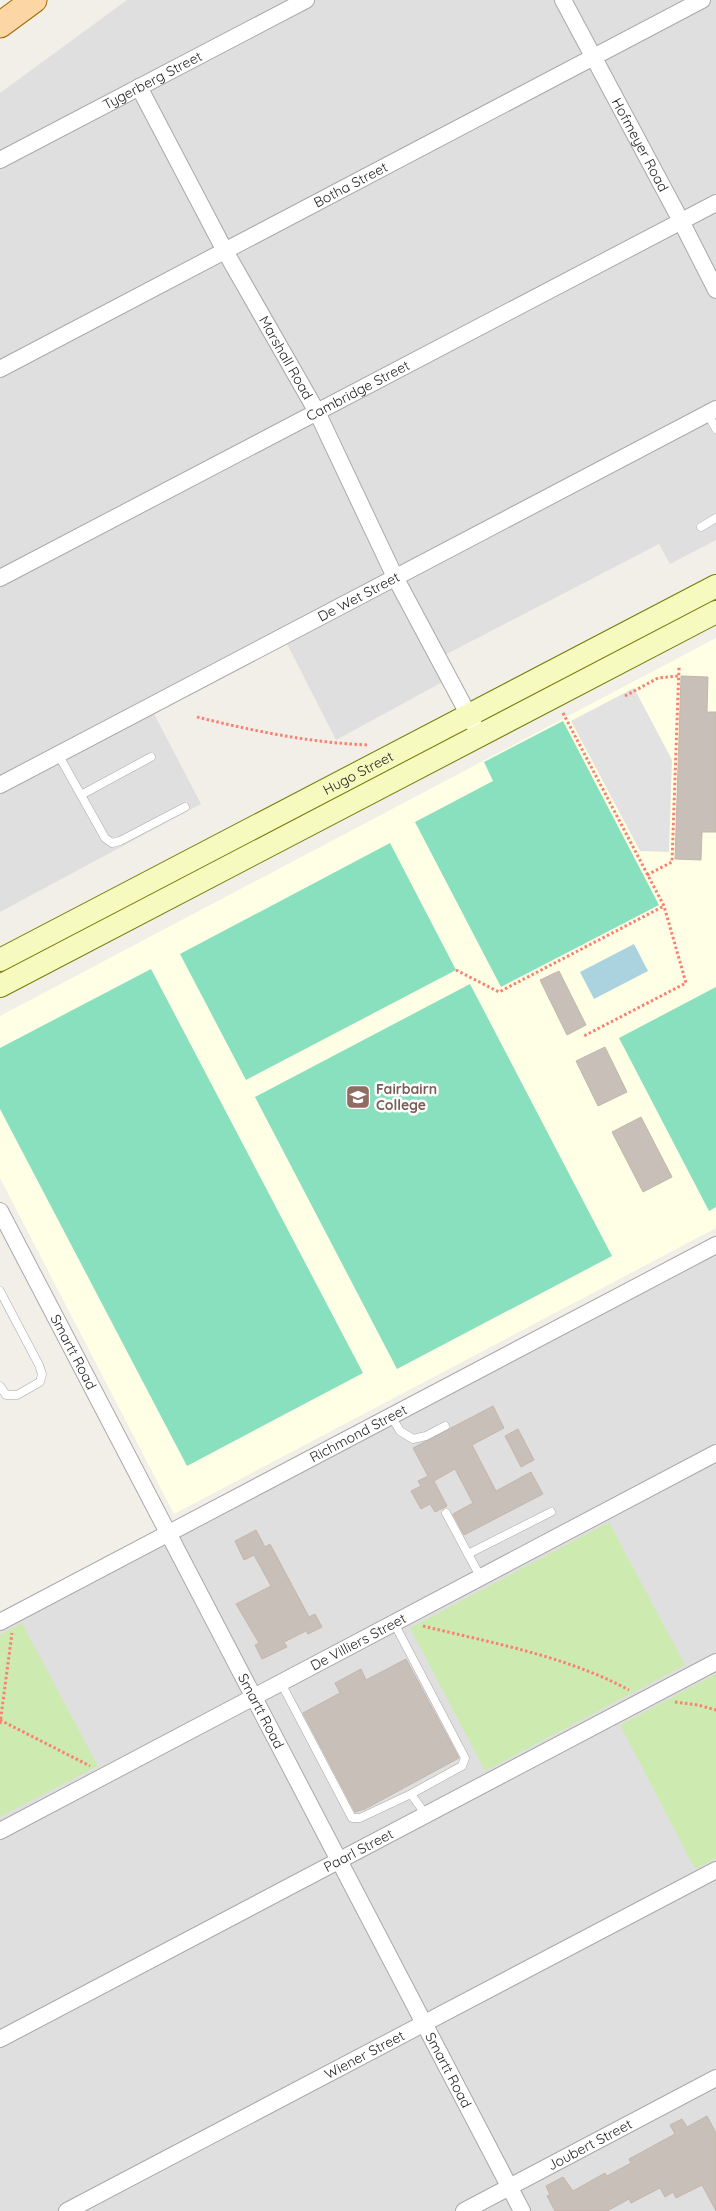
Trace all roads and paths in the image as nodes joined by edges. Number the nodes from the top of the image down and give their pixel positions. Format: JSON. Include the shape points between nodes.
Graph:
{"nodes":[{"id":1,"x":33,"y":0,"type":"edge"},
{"id":2,"x":306,"y":0,"type":"edge"},
{"id":3,"x":563,"y":0,"type":"edge"},
{"id":4,"x":702,"y":0,"type":"edge"},
{"id":5,"x":0,"y":25,"type":"edge"},
{"id":6,"x":593,"y":57,"type":"junction"},
{"id":7,"x":139,"y":88,"type":"junction"},
{"id":8,"x":0,"y":160,"type":"edge"},
{"id":9,"x":716,"y":202,"type":"edge"},
{"id":10,"x":681,"y":221,"type":"junction"},
{"id":11,"x":225,"y":251,"type":"junction"},
{"id":12,"x":716,"y":290,"type":"edge"},
{"id":13,"x":0,"y":369,"type":"edge"},
{"id":14,"x":712,"y":411,"type":"edge"},
{"id":15,"x":317,"y":412,"type":"junction"},
{"id":16,"x":716,"y":429,"type":"edge"},
{"id":17,"x":716,"y":518,"type":"edge"},
{"id":18,"x":701,"y":527,"type":"dead end"},
{"id":19,"x":395,"y":577,"type":"junction"},
{"id":20,"x":0,"y":578,"type":"edge"},
{"id":21,"x":716,"y":586,"type":"edge"},
{"id":22,"x":716,"y":612,"type":"edge"},
{"id":23,"x":605,"y":657,"type":"junction"},
{"id":24,"x":679,"y":667,"type":"dead end"},
{"id":25,"x":679,"y":676,"type":"junction"},
{"id":26,"x":625,"y":696,"type":"dead end"},
{"id":27,"x":563,"y":714,"type":"dead end"},
{"id":28,"x":468,"y":715,"type":"junction"},
{"id":29,"x":197,"y":717,"type":"dead end"},
{"id":30,"x":481,"y":736,"type":"junction"},
{"id":31,"x":377,"y":745,"type":"dead end"},
{"id":32,"x":58,"y":754,"type":"junction"},
{"id":33,"x":151,"y":757,"type":"dead end"},
{"id":34,"x":0,"y":785,"type":"edge"},
{"id":35,"x":81,"y":795,"type":"junction"},
{"id":36,"x":185,"y":807,"type":"dead end"},
{"id":37,"x":647,"y":875,"type":"junction"},
{"id":38,"x":664,"y":906,"type":"junction"},
{"id":39,"x":0,"y":960,"type":"edge"},
{"id":40,"x":456,"y":970,"type":"dead end"},
{"id":41,"x":0,"y":986,"type":"edge"},
{"id":42,"x":582,"y":1038,"type":"dead end"},
{"id":43,"x":0,"y":1211,"type":"edge"},
{"id":44,"x":716,"y":1245,"type":"edge"},
{"id":45,"x":0,"y":1291,"type":"edge"},
{"id":46,"x":0,"y":1386,"type":"edge"},
{"id":47,"x":391,"y":1416,"type":"junction"},
{"id":48,"x":445,"y":1426,"type":"dead end"},
{"id":49,"x":716,"y":1453,"type":"edge"},
{"id":50,"x":551,"y":1512,"type":"dead end"},
{"id":51,"x":446,"y":1514,"type":"dead end"},
{"id":52,"x":168,"y":1533,"type":"junction"},
{"id":53,"x":468,"y":1554,"type":"junction"},
{"id":54,"x":480,"y":1578,"type":"junction"},
{"id":55,"x":401,"y":1619,"type":"junction"},
{"id":56,"x":6,"y":1626,"type":"edge"},
{"id":57,"x":716,"y":1662,"type":"edge"},
{"id":58,"x":281,"y":1683,"type":"junction"},
{"id":59,"x":254,"y":1697,"type":"junction"},
{"id":60,"x":645,"y":1699,"type":"junction"},
{"id":61,"x":716,"y":1710,"type":"edge"},
{"id":62,"x":0,"y":1721,"type":"edge"},
{"id":63,"x":0,"y":1724,"type":"edge"},
{"id":64,"x":93,"y":1768,"type":"dead end"},
{"id":65,"x":411,"y":1794,"type":"junction"},
{"id":66,"x":426,"y":1815,"type":"junction"},
{"id":67,"x":0,"y":1831,"type":"edge"},
{"id":68,"x":339,"y":1860,"type":"junction"},
{"id":69,"x":716,"y":1870,"type":"edge"},
{"id":70,"x":425,"y":2024,"type":"junction"},
{"id":71,"x":0,"y":2039,"type":"edge"},
{"id":72,"x":716,"y":2078,"type":"edge"},
{"id":73,"x":510,"y":2187,"type":"junction"},
{"id":74,"x":67,"y":2211,"type":"edge"},
{"id":75,"x":464,"y":2211,"type":"edge"},
{"id":76,"x":522,"y":2211,"type":"edge"}],
"edges":[{"from":1,"to":5,"type":"main road"},
{"from":2,"to":7,"type":"street","name":"Tygerberg Street"},
{"from":3,"to":6,"type":"street","name":"Hofmeyer Road"},
{"from":4,"to":6,"type":"street","name":"Botha Street"},
{"from":6,"to":10,"type":"street","name":"Hofmeyer Road"},
{"from":6,"to":11,"type":"street","name":"Botha Street"},
{"from":7,"to":8,"type":"street","name":"Tygerberg Street"},
{"from":7,"to":11,"type":"street","name":"Marshall Road"},
{"from":9,"to":10,"type":"street","name":"Cambridge Street"},
{"from":10,"to":12,"type":"street","name":"Hofmeyer Road"},
{"from":10,"to":15,"type":"street","name":"Cambridge Street"},
{"from":11,"to":13,"type":"street","name":"Botha Street"},
{"from":11,"to":15,"type":"street","name":"Marshall Road"},
{"from":14,"to":16,"type":"lane"},
{"from":14,"to":19,"type":"street","name":"De Wet Street"},
{"from":15,"to":19,"type":"street","name":"Marshall Road"},
{"from":15,"to":20,"type":"street","name":"Cambridge Street"},
{"from":17,"to":18,"type":"lane"},
{"from":19,"to":28,"type":"street","name":"Marshall Road"},
{"from":19,"to":32,"type":"street","name":"De Wet Street"},
{"from":21,"to":23,"type":"street","name":"Hugo Street"},
{"from":22,"to":23,"type":"street","name":"Hugo Street"},
{"from":23,"to":28,"type":"street","name":"Hugo Street"},
{"from":23,"to":30,"type":"street","name":"Hugo Street"},
{"from":24,"to":25,"type":"path"},
{"from":25,"to":26,"type":"path","via":[[658,678]]},
{"from":25,"to":37,"type":"path","via":[[672,862]]},
{"from":27,"to":37,"type":"path"},
{"from":28,"to":30,"type":"street","name":"Marshall Road"},
{"from":28,"to":39,"type":"street","name":"Hugo Street"},
{"from":29,"to":31,"type":"path","via":[[244,729],[337,744]]},
{"from":30,"to":41,"type":"street","name":"Hugo Street"},
{"from":32,"to":34,"type":"street","name":"De Wet Street"},
{"from":32,"to":35,"type":"lane"},
{"from":33,"to":35,"type":"lane"},
{"from":35,"to":36,"type":"lane","via":[[105,838],[112,843]]},
{"from":37,"to":38,"type":"path"},
{"from":38,"to":40,"type":"path","via":[[499,992]]},
{"from":38,"to":42,"type":"path","via":[[686,983]]},
{"from":43,"to":52,"type":"street","name":"Smartt Road"},
{"from":44,"to":47,"type":"street","name":"Richmond Street"},
{"from":45,"to":46,"type":"lane","via":[[42,1374],[40,1382],[15,1396],[6,1395]]},
{"from":47,"to":48,"type":"lane","via":[[400,1430],[413,1439]]},
{"from":47,"to":52,"type":"street","name":"Richmond Street"},
{"from":49,"to":54,"type":"street","name":"De Villiers Street"},
{"from":50,"to":53,"type":"lane"},
{"from":51,"to":53,"type":"lane"},
{"from":52,"to":56,"type":"street","name":"Richmond Street"},
{"from":52,"to":59,"type":"street","name":"Smartt Road"},
{"from":53,"to":54,"type":"lane"},
{"from":54,"to":55,"type":"street","name":"De Villiers Street"},
{"from":55,"to":58,"type":"street","name":"De Villiers Street"},
{"from":55,"to":60,"type":"path","via":[[545,1657],[607,1679]]},
{"from":55,"to":65,"type":"lane","via":[[465,1758],[462,1766]]},
{"from":56,"to":62,"type":"path"},
{"from":57,"to":60,"type":"street","name":"Paarl Street"},
{"from":58,"to":59,"type":"street","name":"De Villiers Street"},
{"from":58,"to":65,"type":"lane","via":[[352,1818],[360,1818]]},
{"from":59,"to":67,"type":"street","name":"De Villiers Street"},
{"from":59,"to":68,"type":"street","name":"Smartt Road"},
{"from":60,"to":61,"type":"path"},
{"from":60,"to":66,"type":"street","name":"Paarl Street"},
{"from":62,"to":63,"type":"path"},
{"from":62,"to":64,"type":"path"},
{"from":65,"to":66,"type":"lane"},
{"from":66,"to":68,"type":"street","name":"Paarl Street"},
{"from":68,"to":70,"type":"street","name":"Smartt Road"},
{"from":68,"to":71,"type":"street","name":"Paarl Street"},
{"from":69,"to":70,"type":"street","name":"Wiener Street"},
{"from":70,"to":73,"type":"street","name":"Smartt Road"},
{"from":70,"to":74,"type":"street","name":"Wiener Street"},
{"from":72,"to":73,"type":"street","name":"Joubert Street"},
{"from":73,"to":75,"type":"street","name":"Joubert Street"},
{"from":73,"to":76,"type":"street","name":"Smartt Road"}]}
